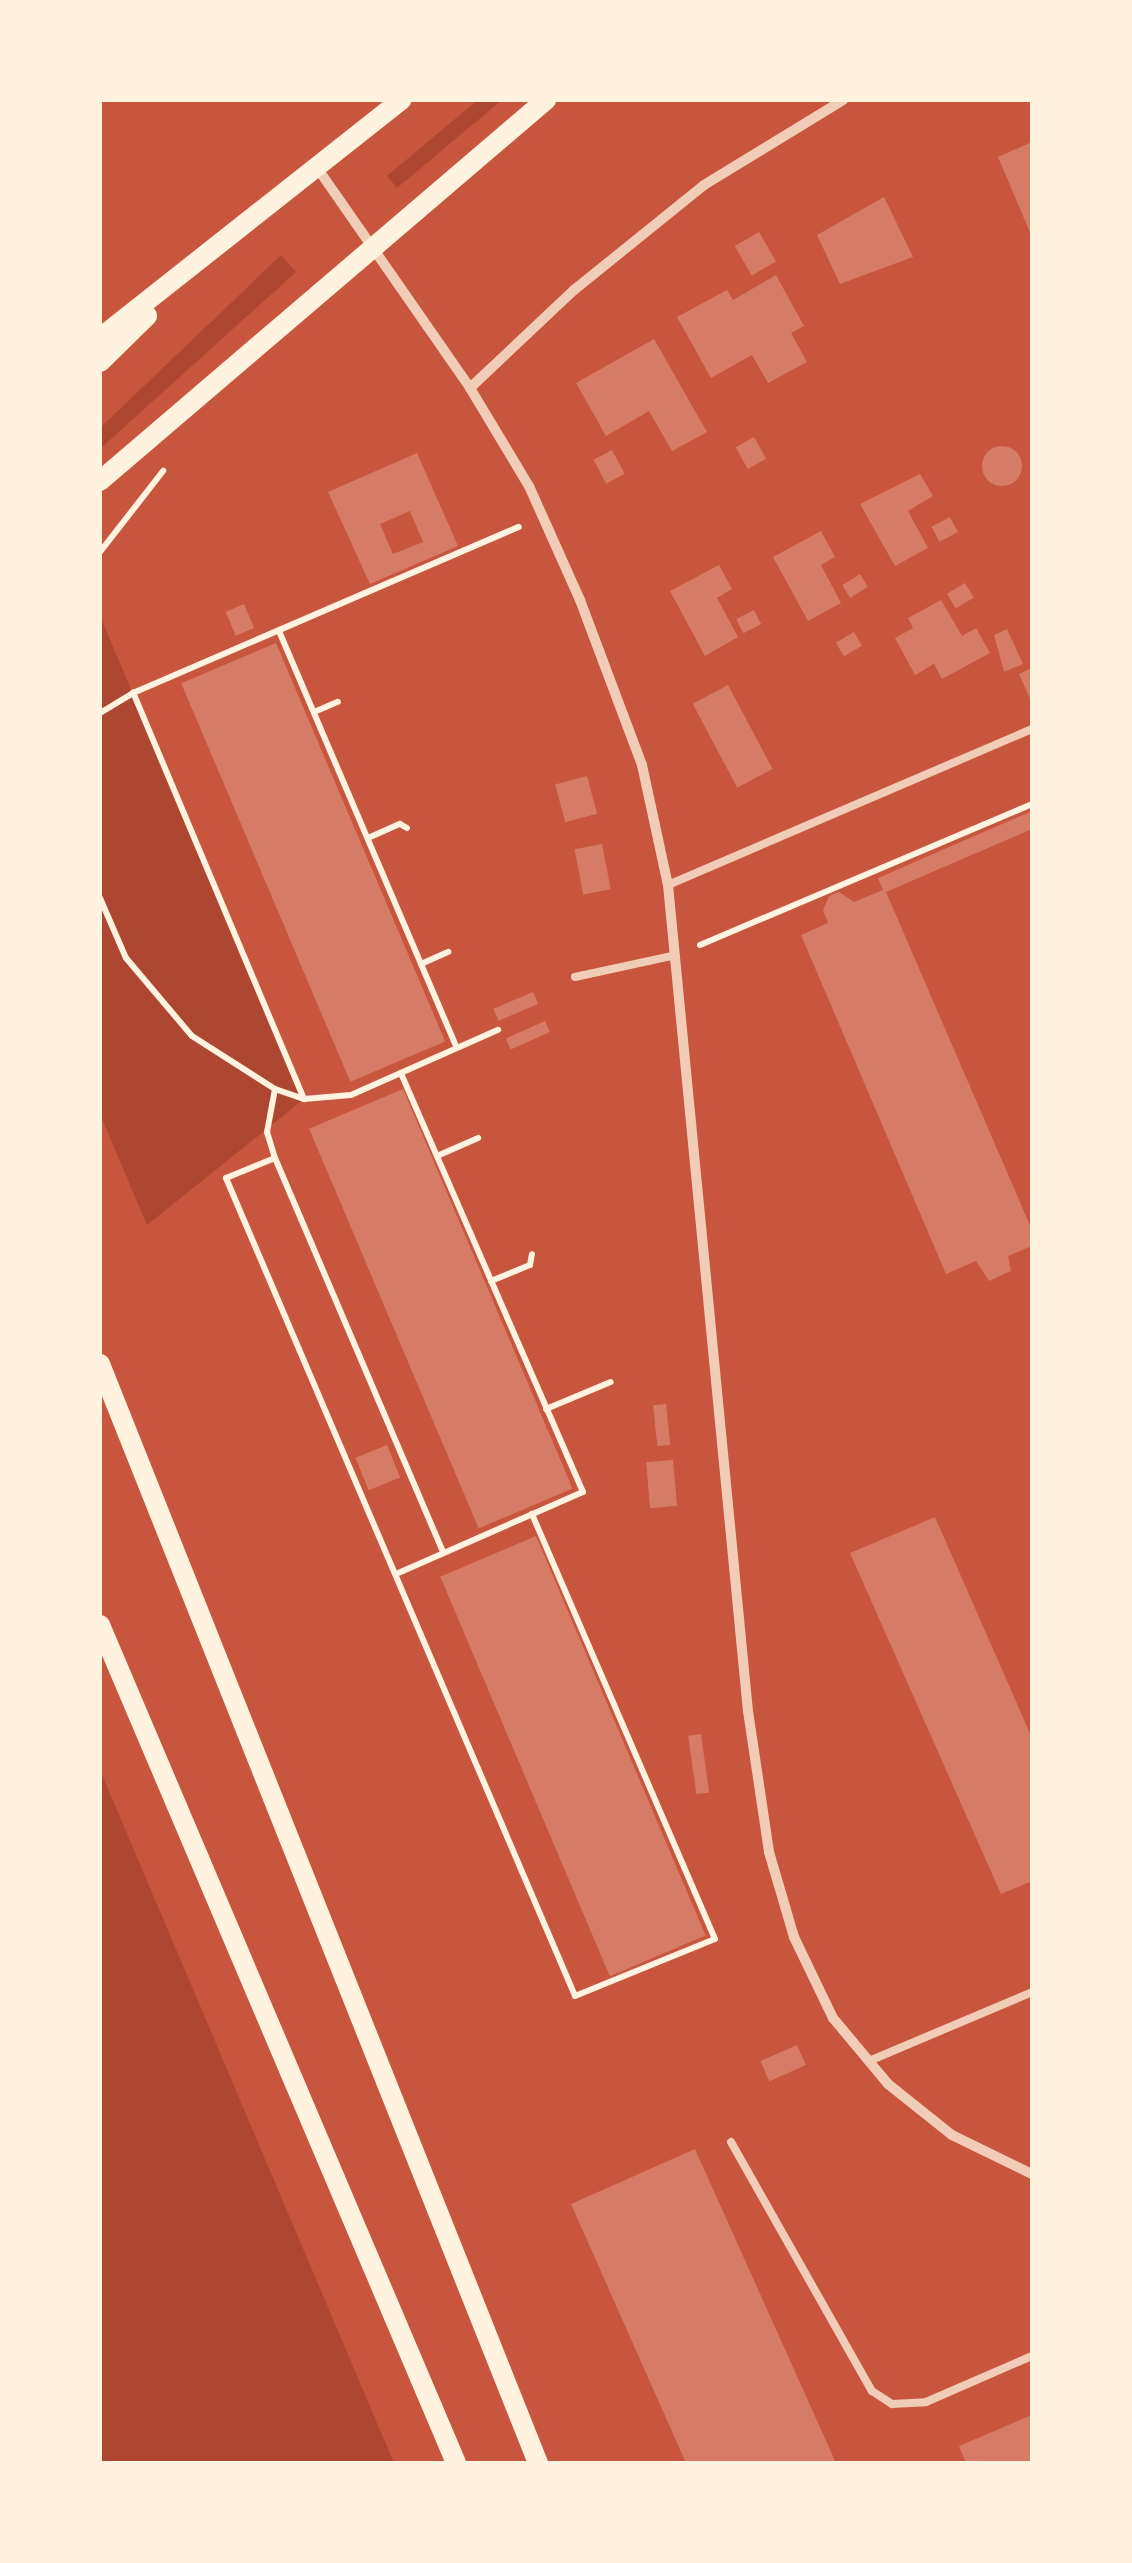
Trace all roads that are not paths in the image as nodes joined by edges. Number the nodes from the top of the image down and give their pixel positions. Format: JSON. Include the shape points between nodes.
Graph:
{"nodes":[{"id":1,"x":401,"y":100,"type":"edge"},
{"id":2,"x":546,"y":100,"type":"edge"},
{"id":3,"x":844,"y":100,"type":"edge"},
{"id":4,"x":318,"y":169,"type":"junction"},
{"id":5,"x":372,"y":247,"type":"junction"},
{"id":6,"x":206,"y":259,"type":"junction"},
{"id":7,"x":100,"y":338,"type":"edge"},
{"id":8,"x":100,"y":362,"type":"edge"},
{"id":9,"x":470,"y":388,"type":"junction"},
{"id":10,"x":100,"y":481,"type":"edge"},
{"id":11,"x":1032,"y":728,"type":"edge"},
{"id":12,"x":668,"y":885,"type":"junction"},
{"id":13,"x":676,"y":955,"type":"junction"},
{"id":14,"x":576,"y":977,"type":"dead end"},
{"id":15,"x":100,"y":1364,"type":"edge"},
{"id":16,"x":100,"y":1624,"type":"edge"},
{"id":17,"x":1032,"y":1992,"type":"edge"},
{"id":18,"x":869,"y":2062,"type":"junction"},
{"id":19,"x":731,"y":2142,"type":"dead end"},
{"id":20,"x":1032,"y":2174,"type":"edge"},
{"id":21,"x":1032,"y":2356,"type":"edge"},
{"id":22,"x":456,"y":2463,"type":"edge"},
{"id":23,"x":538,"y":2463,"type":"edge"}],
"edges":[{"from":1,"to":4,"type":"main road"},
{"from":2,"to":5,"type":"main road"},
{"from":3,"to":9,"type":"street","via":[[704,186],[574,290]]},
{"from":4,"to":5,"type":"street"},
{"from":4,"to":6,"type":"main road"},
{"from":5,"to":9,"type":"street"},
{"from":5,"to":10,"type":"main road"},
{"from":6,"to":7,"type":"main road"},
{"from":6,"to":8,"type":"main road"},
{"from":9,"to":12,"type":"street","via":[[543,517],[642,765]]},
{"from":11,"to":12,"type":"lane"},
{"from":12,"to":13,"type":"street"},
{"from":13,"to":14,"type":"lane"},
{"from":13,"to":18,"type":"street","via":[[724,1488],[769,1852],[794,1937],[833,2018]]},
{"from":15,"to":23,"type":"main road"},
{"from":16,"to":22,"type":"main road"},
{"from":17,"to":18,"type":"lane"},
{"from":18,"to":20,"type":"street","via":[[952,2136]]},
{"from":19,"to":21,"type":"lane","via":[[872,2392],[892,2404],[926,2402]]}]}
